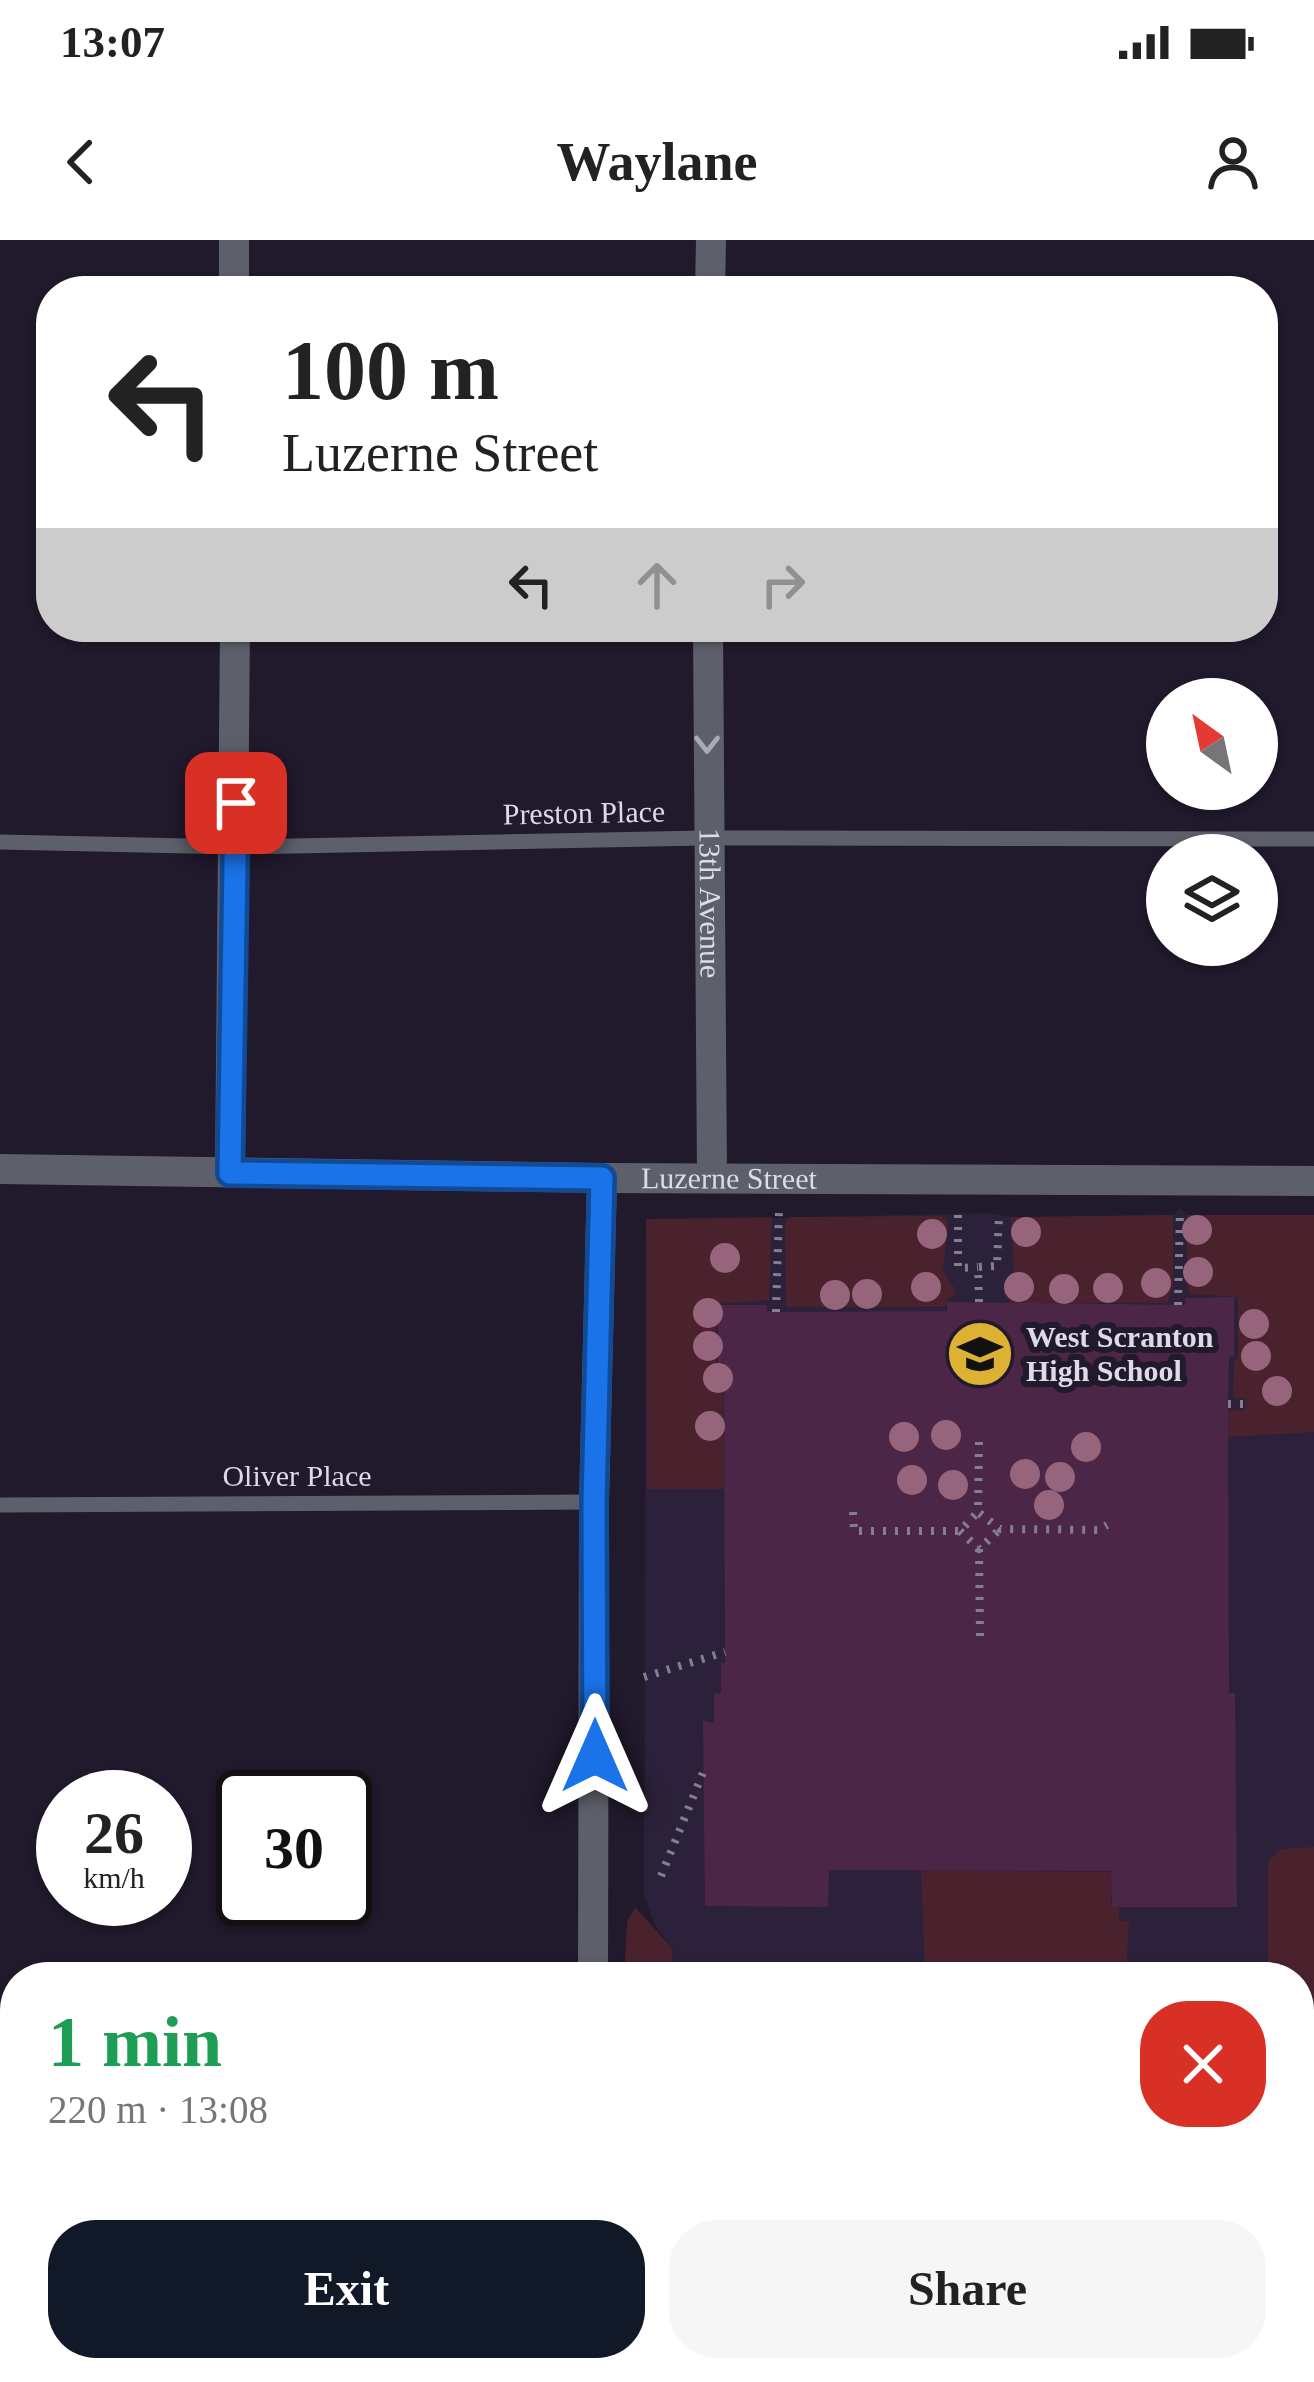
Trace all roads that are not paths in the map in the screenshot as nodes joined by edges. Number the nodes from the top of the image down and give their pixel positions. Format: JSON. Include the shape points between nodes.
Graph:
{"nodes":[{"id":1,"x":234,"y":240,"type":"edge"},
{"id":2,"x":711,"y":240,"type":"edge"},
{"id":3,"x":234,"y":276,"type":"edge"},
{"id":4,"x":710,"y":276,"type":"edge"},
{"id":5,"x":235,"y":642,"type":"edge"},
{"id":6,"x":708,"y":642,"type":"edge"},
{"id":7,"x":706,"y":838,"type":"junction"},
{"id":8,"x":1314,"y":839,"type":"edge"},
{"id":9,"x":0,"y":842,"type":"edge"},
{"id":10,"x":236,"y":847,"type":"junction"},
{"id":11,"x":0,"y":1169,"type":"edge"},
{"id":12,"x":230,"y":1173,"type":"junction"},
{"id":13,"x":712,"y":1176,"type":"junction"},
{"id":14,"x":602,"y":1178,"type":"junction"},
{"id":15,"x":1314,"y":1181,"type":"edge"},
{"id":16,"x":594,"y":1502,"type":"junction"},
{"id":17,"x":0,"y":1505,"type":"edge"},
{"id":18,"x":593,"y":1962,"type":"edge"}],
"edges":[{"from":1,"to":3,"type":"street"},
{"from":2,"to":4,"type":"street"},
{"from":5,"to":10,"type":"street"},
{"from":6,"to":7,"type":"street","name":"13th Avenue","one_way":true},
{"from":7,"to":8,"type":"lane","name":"Preston Place"},
{"from":7,"to":10,"type":"lane","name":"Preston Place"},
{"from":7,"to":13,"type":"street","name":"13th Avenue"},
{"from":9,"to":10,"type":"lane","name":"Preston Place"},
{"from":10,"to":12,"type":"street"},
{"from":11,"to":12,"type":"street","name":"Luzerne Street"},
{"from":12,"to":14,"type":"street","name":"Luzerne Street"},
{"from":13,"to":14,"type":"street","name":"Luzerne Street"},
{"from":13,"to":15,"type":"street","name":"Luzerne Street"},
{"from":14,"to":16,"type":"street"},
{"from":16,"to":17,"type":"lane","name":"Oliver Place"},
{"from":16,"to":18,"type":"street"}]}
